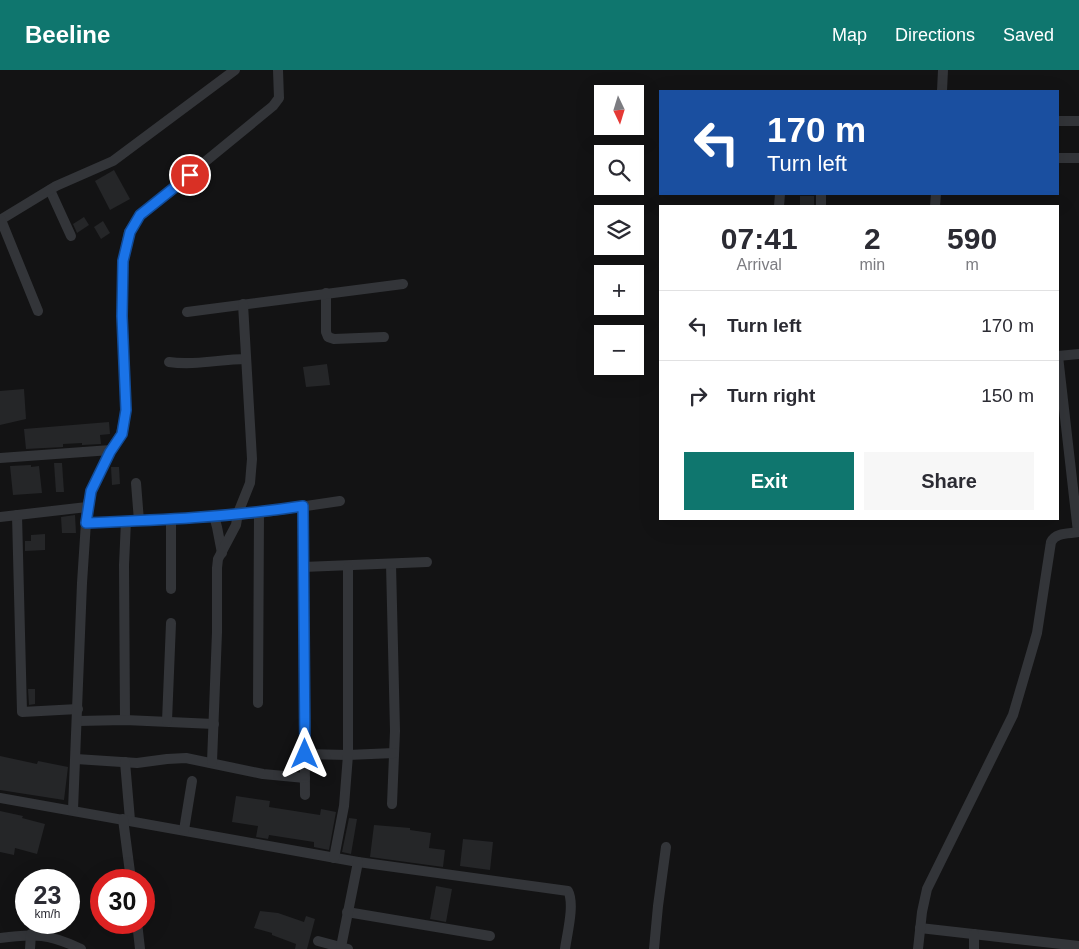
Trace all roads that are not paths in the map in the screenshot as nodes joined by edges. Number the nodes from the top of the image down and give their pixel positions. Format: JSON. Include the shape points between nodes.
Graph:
{"nodes":[{"id":1,"x":234,"y":70,"type":"edge"},
{"id":2,"x":278,"y":70,"type":"edge"},
{"id":3,"x":943,"y":70,"type":"edge"},
{"id":4,"x":942,"y":90,"type":"edge"},
{"id":5,"x":1059,"y":121,"type":"edge"},
{"id":6,"x":1079,"y":121,"type":"edge"},
{"id":7,"x":1059,"y":158,"type":"edge"},
{"id":8,"x":1079,"y":158,"type":"edge"},
{"id":9,"x":50,"y":190,"type":"junction"},
{"id":10,"x":1,"y":220,"type":"edge"},
{"id":11,"x":71,"y":236,"type":"dead end"},
{"id":12,"x":403,"y":284,"type":"dead end"},
{"id":13,"x":326,"y":293,"type":"junction"},
{"id":14,"x":243,"y":304,"type":"junction"},
{"id":15,"x":38,"y":311,"type":"dead end"},
{"id":16,"x":187,"y":312,"type":"dead end"},
{"id":17,"x":384,"y":337,"type":"dead end"},
{"id":18,"x":1079,"y":354,"type":"edge"},
{"id":19,"x":1059,"y":356,"type":"edge"},
{"id":20,"x":246,"y":359,"type":"junction"},
{"id":21,"x":169,"y":362,"type":"dead end"},
{"id":22,"x":1059,"y":381,"type":"edge"},
{"id":23,"x":111,"y":450,"type":"junction"},
{"id":24,"x":0,"y":458,"type":"edge"},
{"id":25,"x":136,"y":483,"type":"dead end"},
{"id":26,"x":340,"y":501,"type":"dead end"},
{"id":27,"x":87,"y":506,"type":"junction"},
{"id":28,"x":303,"y":506,"type":"junction"},
{"id":29,"x":238,"y":513,"type":"junction"},
{"id":30,"x":259,"y":513,"type":"junction"},
{"id":31,"x":17,"y":515,"type":"junction"},
{"id":32,"x":214,"y":516,"type":"junction"},
{"id":33,"x":0,"y":518,"type":"edge"},
{"id":34,"x":171,"y":520,"type":"junction"},
{"id":35,"x":126,"y":521,"type":"junction"},
{"id":36,"x":139,"y":521,"type":"junction"},
{"id":37,"x":86,"y":523,"type":"junction"},
{"id":38,"x":1079,"y":532,"type":"edge"},
{"id":39,"x":222,"y":553,"type":"junction"},
{"id":40,"x":427,"y":562,"type":"dead end"},
{"id":41,"x":391,"y":564,"type":"junction"},
{"id":42,"x":303,"y":567,"type":"junction"},
{"id":43,"x":348,"y":567,"type":"junction"},
{"id":44,"x":171,"y":589,"type":"dead end"},
{"id":45,"x":171,"y":622,"type":"dead end"},
{"id":46,"x":258,"y":703,"type":"dead end"},
{"id":47,"x":78,"y":709,"type":"junction"},
{"id":48,"x":125,"y":720,"type":"junction"},
{"id":49,"x":78,"y":721,"type":"junction"},
{"id":50,"x":167,"y":721,"type":"junction"},
{"id":51,"x":214,"y":724,"type":"junction"},
{"id":52,"x":394,"y":753,"type":"junction"},
{"id":53,"x":305,"y":754,"type":"junction"},
{"id":54,"x":348,"y":756,"type":"junction"},
{"id":55,"x":76,"y":759,"type":"junction"},
{"id":56,"x":125,"y":762,"type":"junction"},
{"id":57,"x":212,"y":762,"type":"junction"},
{"id":58,"x":305,"y":778,"type":"junction"},
{"id":59,"x":192,"y":781,"type":"dead end"},
{"id":60,"x":305,"y":795,"type":"dead end"},
{"id":61,"x":0,"y":798,"type":"edge"},
{"id":62,"x":392,"y":804,"type":"dead end"},
{"id":63,"x":73,"y":810,"type":"junction"},
{"id":64,"x":126,"y":819,"type":"junction"},
{"id":65,"x":184,"y":830,"type":"junction"},
{"id":66,"x":666,"y":847,"type":"dead end"},
{"id":67,"x":334,"y":858,"type":"junction"},
{"id":68,"x":358,"y":862,"type":"junction"},
{"id":69,"x":130,"y":869,"type":"edge"},
{"id":70,"x":347,"y":912,"type":"junction"},
{"id":71,"x":920,"y":928,"type":"junction"},
{"id":72,"x":31,"y":934,"type":"junction"},
{"id":73,"x":138,"y":934,"type":"edge"},
{"id":74,"x":974,"y":934,"type":"junction"},
{"id":75,"x":490,"y":936,"type":"dead end"},
{"id":76,"x":0,"y":938,"type":"edge"},
{"id":77,"x":318,"y":941,"type":"dead end"},
{"id":78,"x":1079,"y":946,"type":"edge"},
{"id":79,"x":344,"y":948,"type":"edge"},
{"id":80,"x":30,"y":949,"type":"edge"},
{"id":81,"x":81,"y":949,"type":"edge"},
{"id":82,"x":140,"y":949,"type":"edge"},
{"id":83,"x":565,"y":949,"type":"edge"},
{"id":84,"x":654,"y":949,"type":"edge"},
{"id":85,"x":918,"y":949,"type":"edge"},
{"id":86,"x":974,"y":949,"type":"edge"}],
"edges":[{"from":1,"to":9,"type":"street","via":[[113,161]]},
{"from":2,"to":23,"type":"street","via":[[279,98],[273,106],[140,215],[130,232],[123,261],[126,410],[122,434]]},
{"from":3,"to":4,"type":"street"},
{"from":5,"to":6,"type":"street"},
{"from":7,"to":8,"type":"street"},
{"from":9,"to":10,"type":"street"},
{"from":9,"to":11,"type":"street"},
{"from":10,"to":15,"type":"street"},
{"from":12,"to":13,"type":"street"},
{"from":13,"to":14,"type":"street"},
{"from":13,"to":17,"type":"street","via":[[328,337]]},
{"from":14,"to":16,"type":"street"},
{"from":14,"to":20,"type":"street"},
{"from":18,"to":19,"type":"street"},
{"from":20,"to":21,"type":"street","via":[[182,364]]},
{"from":20,"to":29,"type":"street","via":[[252,474]]},
{"from":22,"to":38,"type":"street"},
{"from":23,"to":24,"type":"street"},
{"from":23,"to":27,"type":"street"},
{"from":25,"to":36,"type":"street"},
{"from":26,"to":28,"type":"street"},
{"from":27,"to":31,"type":"street"},
{"from":27,"to":37,"type":"street"},
{"from":28,"to":30,"type":"street"},
{"from":28,"to":42,"type":"street"},
{"from":29,"to":30,"type":"street"},
{"from":29,"to":32,"type":"street"},
{"from":29,"to":39,"type":"street","via":[[236,525]]},
{"from":30,"to":46,"type":"street"},
{"from":31,"to":33,"type":"street"},
{"from":31,"to":47,"type":"street","via":[[22,712]]},
{"from":32,"to":34,"type":"street"},
{"from":32,"to":39,"type":"street"},
{"from":34,"to":36,"type":"street"},
{"from":34,"to":44,"type":"street"},
{"from":35,"to":36,"type":"street"},
{"from":35,"to":37,"type":"street"},
{"from":35,"to":48,"type":"street"},
{"from":37,"to":47,"type":"street"},
{"from":38,"to":71,"type":"street","via":[[1057,535],[1051,542],[1036,633],[1013,715],[927,889]]},
{"from":39,"to":51,"type":"street","via":[[217,568]]},
{"from":40,"to":41,"type":"street"},
{"from":41,"to":43,"type":"street"},
{"from":41,"to":52,"type":"street"},
{"from":42,"to":43,"type":"street"},
{"from":42,"to":53,"type":"street"},
{"from":43,"to":54,"type":"street"},
{"from":45,"to":50,"type":"street"},
{"from":47,"to":49,"type":"street"},
{"from":48,"to":49,"type":"street"},
{"from":48,"to":50,"type":"street"},
{"from":49,"to":55,"type":"street"},
{"from":50,"to":51,"type":"street"},
{"from":51,"to":57,"type":"street"},
{"from":52,"to":54,"type":"street"},
{"from":52,"to":62,"type":"street"},
{"from":53,"to":54,"type":"street"},
{"from":53,"to":58,"type":"street"},
{"from":54,"to":67,"type":"street","via":[[344,806]]},
{"from":55,"to":56,"type":"street"},
{"from":55,"to":63,"type":"street"},
{"from":56,"to":57,"type":"street","via":[[186,758]]},
{"from":56,"to":64,"type":"street"},
{"from":57,"to":58,"type":"street","via":[[263,774]]},
{"from":58,"to":60,"type":"street"},
{"from":59,"to":65,"type":"street"},
{"from":61,"to":63,"type":"street"},
{"from":63,"to":64,"type":"street"},
{"from":64,"to":65,"type":"street"},
{"from":64,"to":69,"type":"street"},
{"from":65,"to":67,"type":"street"},
{"from":66,"to":84,"type":"street"},
{"from":67,"to":68,"type":"street"},
{"from":68,"to":70,"type":"street"},
{"from":68,"to":83,"type":"street","via":[[568,891],[570,911]]},
{"from":70,"to":75,"type":"street"},
{"from":70,"to":79,"type":"street"},
{"from":71,"to":74,"type":"street"},
{"from":71,"to":85,"type":"street"},
{"from":72,"to":76,"type":"street"},
{"from":72,"to":80,"type":"street"},
{"from":72,"to":81,"type":"street","via":[[47,936]]},
{"from":73,"to":82,"type":"street"},
{"from":74,"to":78,"type":"street"},
{"from":74,"to":86,"type":"street"},
{"from":77,"to":79,"type":"street"}]}
